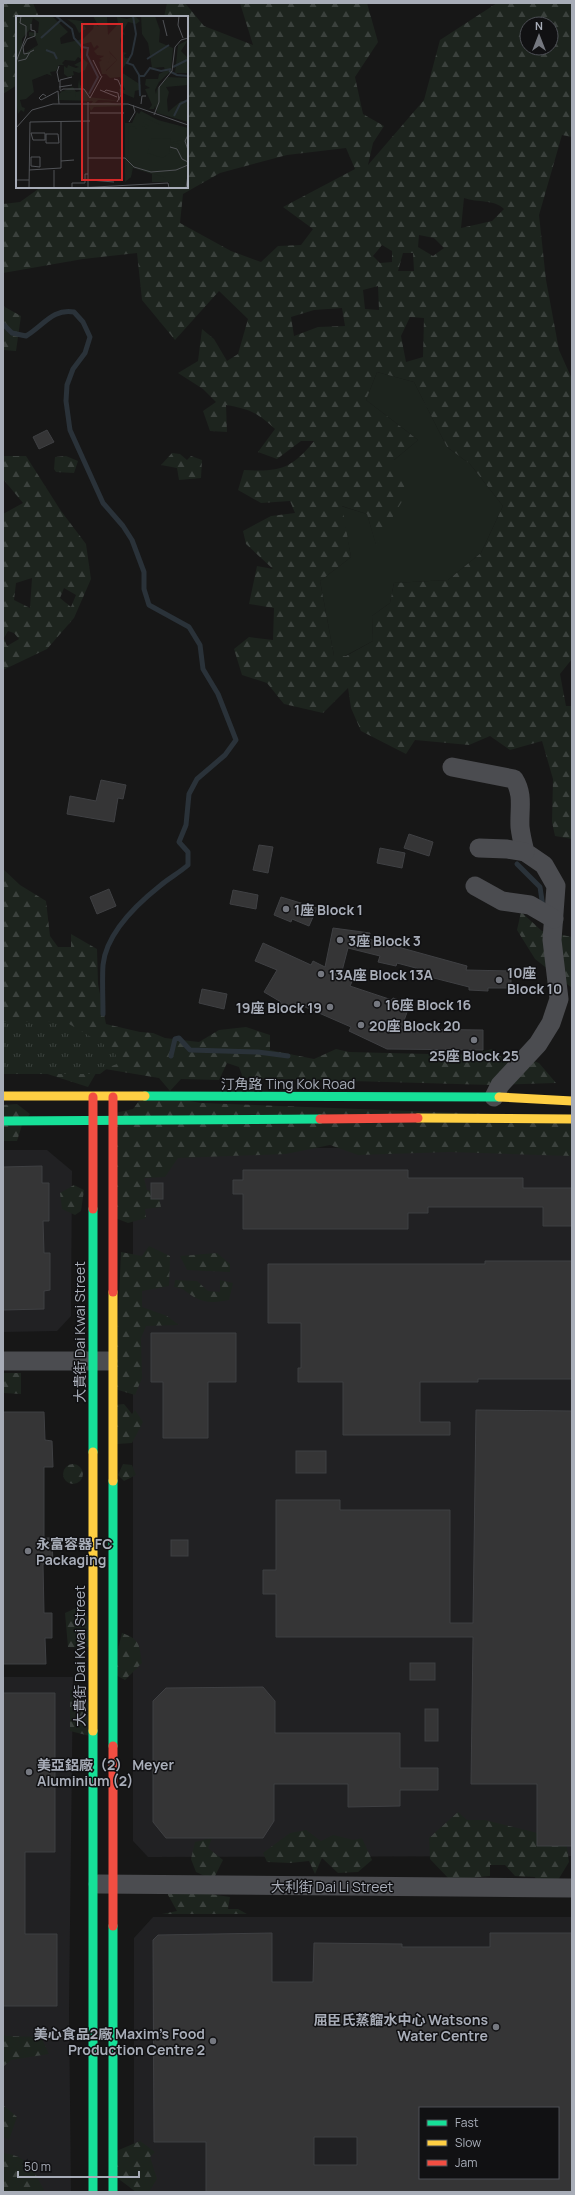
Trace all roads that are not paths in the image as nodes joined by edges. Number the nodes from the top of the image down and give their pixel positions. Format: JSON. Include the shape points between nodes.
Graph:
{"nodes":[{"id":1,"x":452,"y":767,"type":"dead end"},
{"id":2,"x":479,"y":848,"type":"dead end"},
{"id":3,"x":525,"y":852,"type":"junction"},
{"id":4,"x":475,"y":886,"type":"dead end"},
{"id":5,"x":554,"y":919,"type":"junction"},
{"id":6,"x":3,"y":1096,"type":"edge"},
{"id":7,"x":93,"y":1097,"type":"junction"},
{"id":8,"x":113,"y":1097,"type":"junction"},
{"id":9,"x":494,"y":1097,"type":"junction"},
{"id":10,"x":572,"y":1101,"type":"edge"},
{"id":11,"x":572,"y":1119,"type":"edge"},
{"id":12,"x":3,"y":1121,"type":"edge"},
{"id":13,"x":93,"y":1121,"type":"junction"},
{"id":14,"x":113,"y":1121,"type":"junction"},
{"id":15,"x":3,"y":1361,"type":"edge"},
{"id":16,"x":93,"y":1362,"type":"junction"},
{"id":17,"x":113,"y":1362,"type":"junction"},
{"id":18,"x":92,"y":1884,"type":"junction"},
{"id":19,"x":113,"y":1885,"type":"junction"},
{"id":20,"x":572,"y":1888,"type":"edge"},
{"id":21,"x":92,"y":2192,"type":"edge"},
{"id":22,"x":113,"y":2192,"type":"edge"}],
"edges":[{"from":1,"to":3,"type":"street","via":[[514,778],[520,788],[522,800],[520,828]]},
{"from":2,"to":3,"type":"street"},
{"from":3,"to":5,"type":"street","via":[[544,865],[556,886]]},
{"from":4,"to":5,"type":"street","via":[[502,901],[530,905]]},
{"from":5,"to":9,"type":"street","via":[[552,940],[558,999],[550,1023],[538,1044],[500,1085]]},
{"from":6,"to":7,"type":"street","name":"汀角路 Ting Kok Road"},
{"from":7,"to":8,"type":"street","name":"汀角路 Ting Kok Road"},
{"from":7,"to":13,"type":"street","name":"大貴街 Dai Kwai Street"},
{"from":8,"to":9,"type":"street","name":"汀角路 Ting Kok Road"},
{"from":8,"to":14,"type":"street"},
{"from":9,"to":10,"type":"street","name":"汀角路 Ting Kok Road"},
{"from":11,"to":14,"type":"street"},
{"from":12,"to":13,"type":"street"},
{"from":13,"to":14,"type":"street"},
{"from":13,"to":16,"type":"street","name":"大貴街 Dai Kwai Street"},
{"from":14,"to":17,"type":"street"},
{"from":15,"to":16,"type":"street"},
{"from":16,"to":17,"type":"street"},
{"from":16,"to":18,"type":"street","name":"大貴街 Dai Kwai Street"},
{"from":17,"to":19,"type":"street"},
{"from":18,"to":19,"type":"street","name":"大利街 Dai Li Street"},
{"from":18,"to":21,"type":"street","name":"大貴街 Dai Kwai Street"},
{"from":19,"to":20,"type":"street","name":"大利街 Dai Li Street"},
{"from":19,"to":22,"type":"street"}]}
